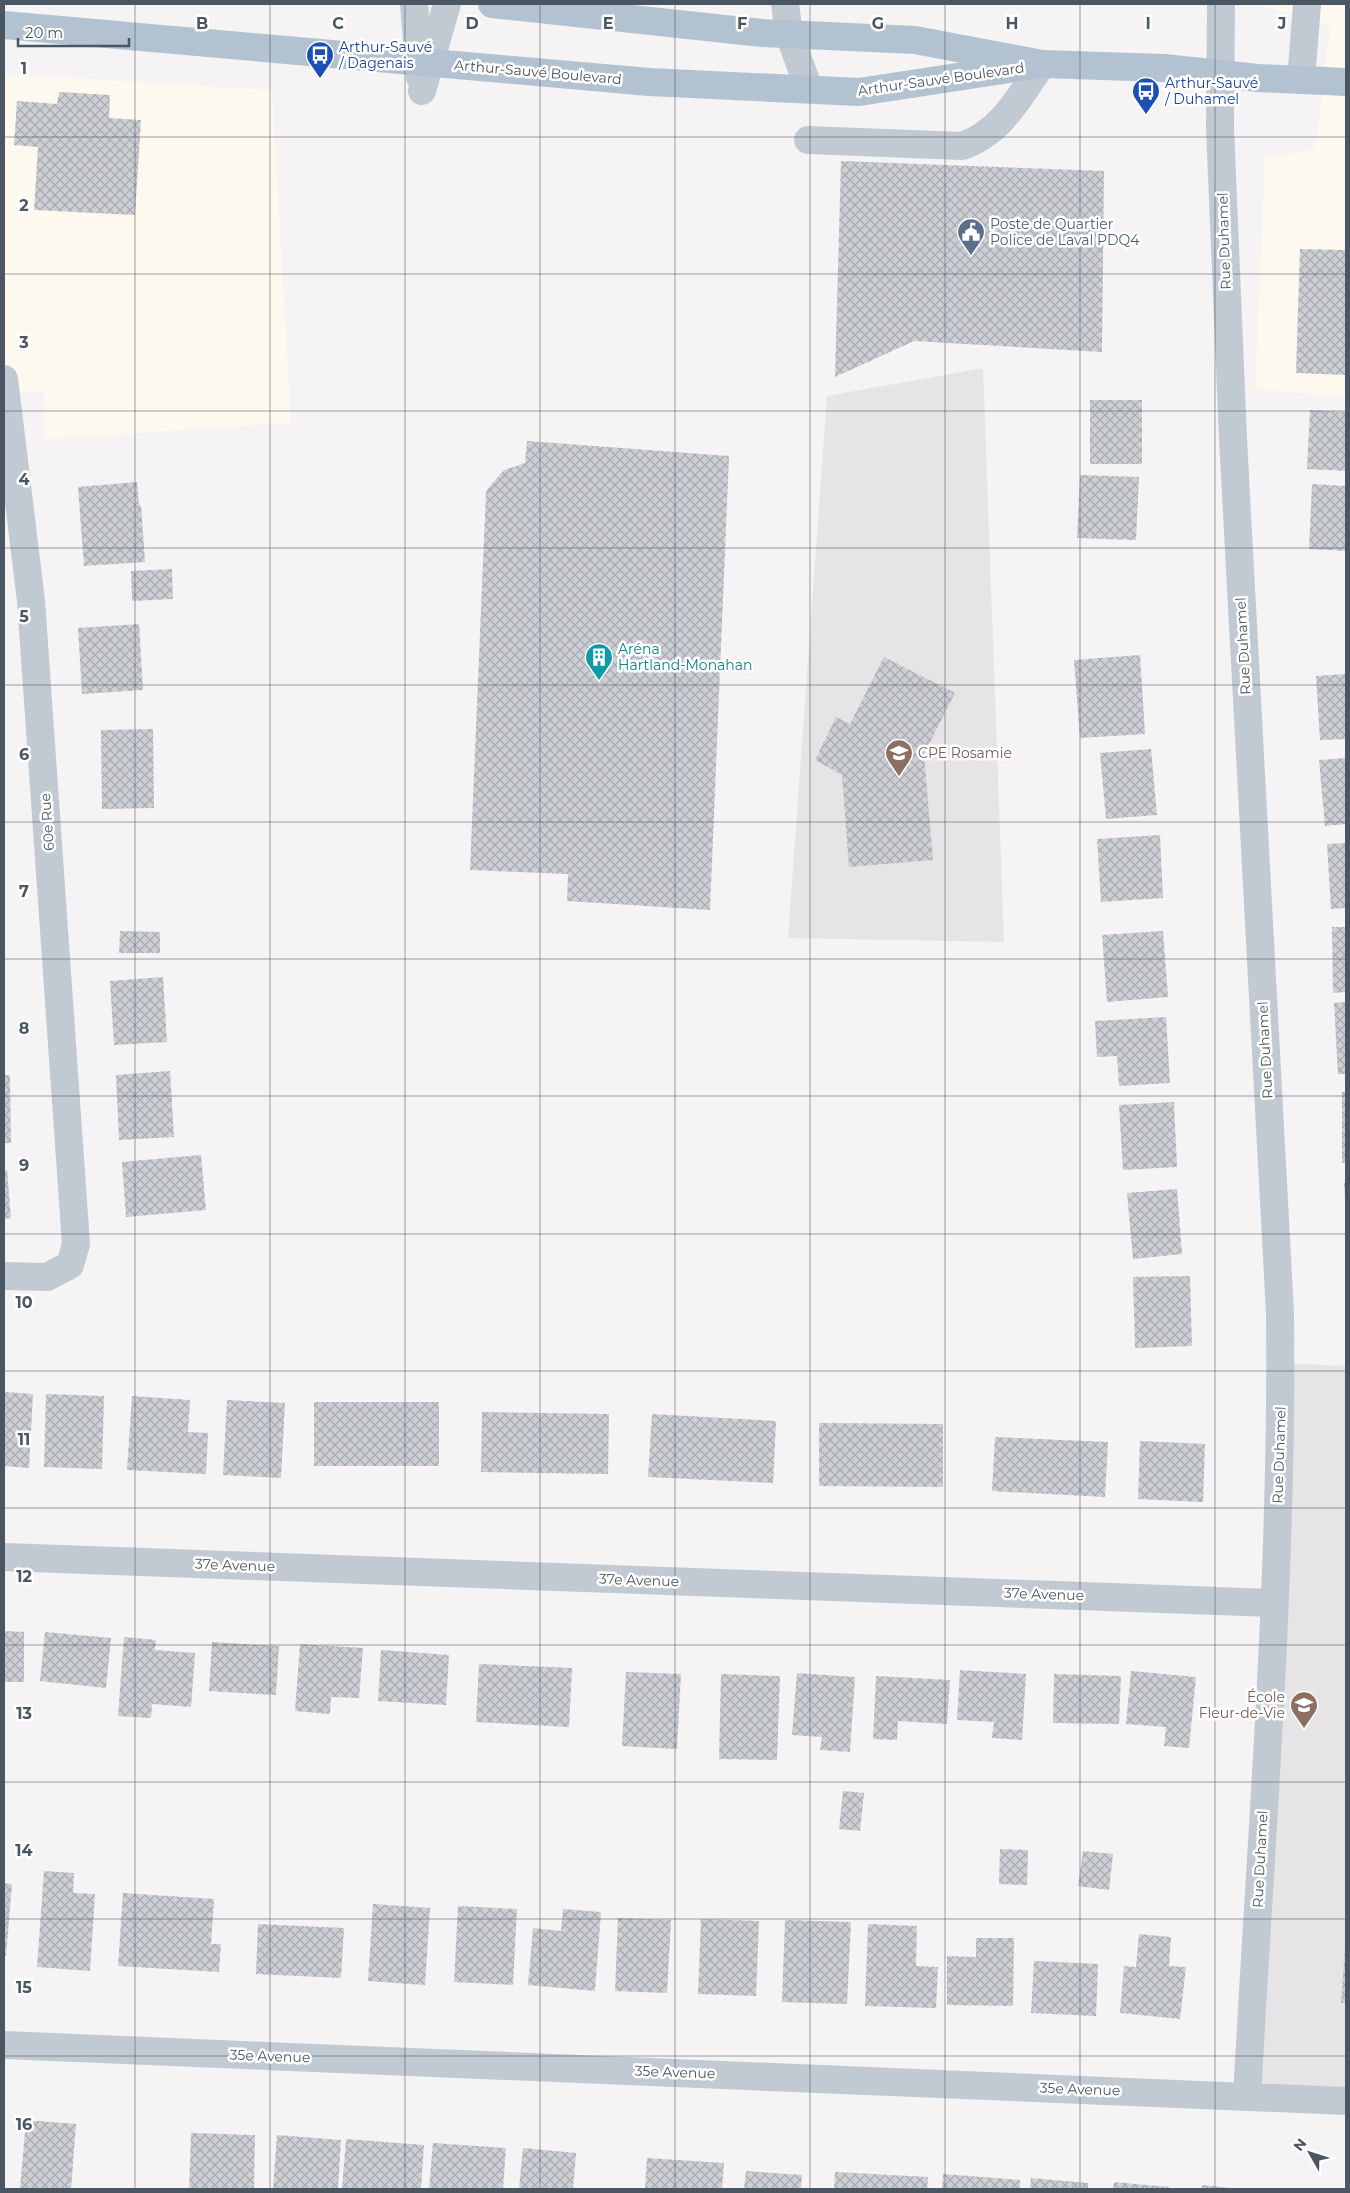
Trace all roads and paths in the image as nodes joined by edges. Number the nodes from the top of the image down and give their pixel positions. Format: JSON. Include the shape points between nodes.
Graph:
{"nodes":[{"id":1,"x":414,"y":4,"type":"edge"},
{"id":2,"x":447,"y":4,"type":"edge"},
{"id":3,"x":492,"y":4,"type":"edge"},
{"id":4,"x":784,"y":4,"type":"edge"},
{"id":5,"x":1221,"y":4,"type":"edge"},
{"id":6,"x":1307,"y":4,"type":"edge"},
{"id":7,"x":4,"y":25,"type":"edge"},
{"id":8,"x":790,"y":34,"type":"junction"},
{"id":9,"x":424,"y":61,"type":"junction"},
{"id":10,"x":1042,"y":64,"type":"junction"},
{"id":11,"x":1219,"y":73,"type":"junction"},
{"id":12,"x":1301,"y":80,"type":"junction"},
{"id":13,"x":1346,"y":82,"type":"edge"},
{"id":14,"x":809,"y":89,"type":"junction"},
{"id":15,"x":808,"y":140,"type":"dead end"},
{"id":16,"x":4,"y":379,"type":"edge"},
{"id":17,"x":4,"y":1276,"type":"edge"},
{"id":18,"x":4,"y":1557,"type":"edge"},
{"id":19,"x":1275,"y":1603,"type":"junction"},
{"id":20,"x":4,"y":2045,"type":"edge"},
{"id":21,"x":1247,"y":2097,"type":"junction"},
{"id":22,"x":1346,"y":2100,"type":"edge"}],
"edges":[{"from":1,"to":9,"type":"street"},
{"from":2,"to":9,"type":"street"},
{"from":3,"to":8,"type":"main road","name":"Arthur-Sauvé Boulevard"},
{"from":4,"to":8,"type":"street"},
{"from":5,"to":11,"type":"street","name":"Rue Duhamel"},
{"from":6,"to":12,"type":"street"},
{"from":7,"to":9,"type":"main road","name":"Arthur-Sauvé Boulevard"},
{"from":8,"to":10,"type":"main road","name":"Arthur-Sauvé Boulevard","via":[[915,40]]},
{"from":8,"to":14,"type":"street"},
{"from":9,"to":14,"type":"main road","name":"Arthur-Sauvé Boulevard","via":[[648,82]]},
{"from":10,"to":11,"type":"main road","name":"Arthur-Sauvé Boulevard"},
{"from":10,"to":14,"type":"main road","name":"Arthur-Sauvé Boulevard","via":[[859,92]]},
{"from":10,"to":15,"type":"street","via":[[1002,120],[986,135],[962,146]]},
{"from":11,"to":12,"type":"main road","name":"Arthur-Sauvé Boulevard"},
{"from":11,"to":19,"type":"street","name":"Rue Duhamel","via":[[1232,430],[1280,1313]]},
{"from":12,"to":13,"type":"main road","name":"Arthur-Sauvé Boulevard"},
{"from":16,"to":17,"type":"street","name":"60e Rue","via":[[32,611],[76,1244],[70,1265],[47,1277]]},
{"from":18,"to":19,"type":"street","name":"37e Avenue"},
{"from":19,"to":21,"type":"street","name":"Rue Duhamel"},
{"from":20,"to":21,"type":"street","name":"35e Avenue"},
{"from":21,"to":22,"type":"street","name":"35e Avenue"}]}
